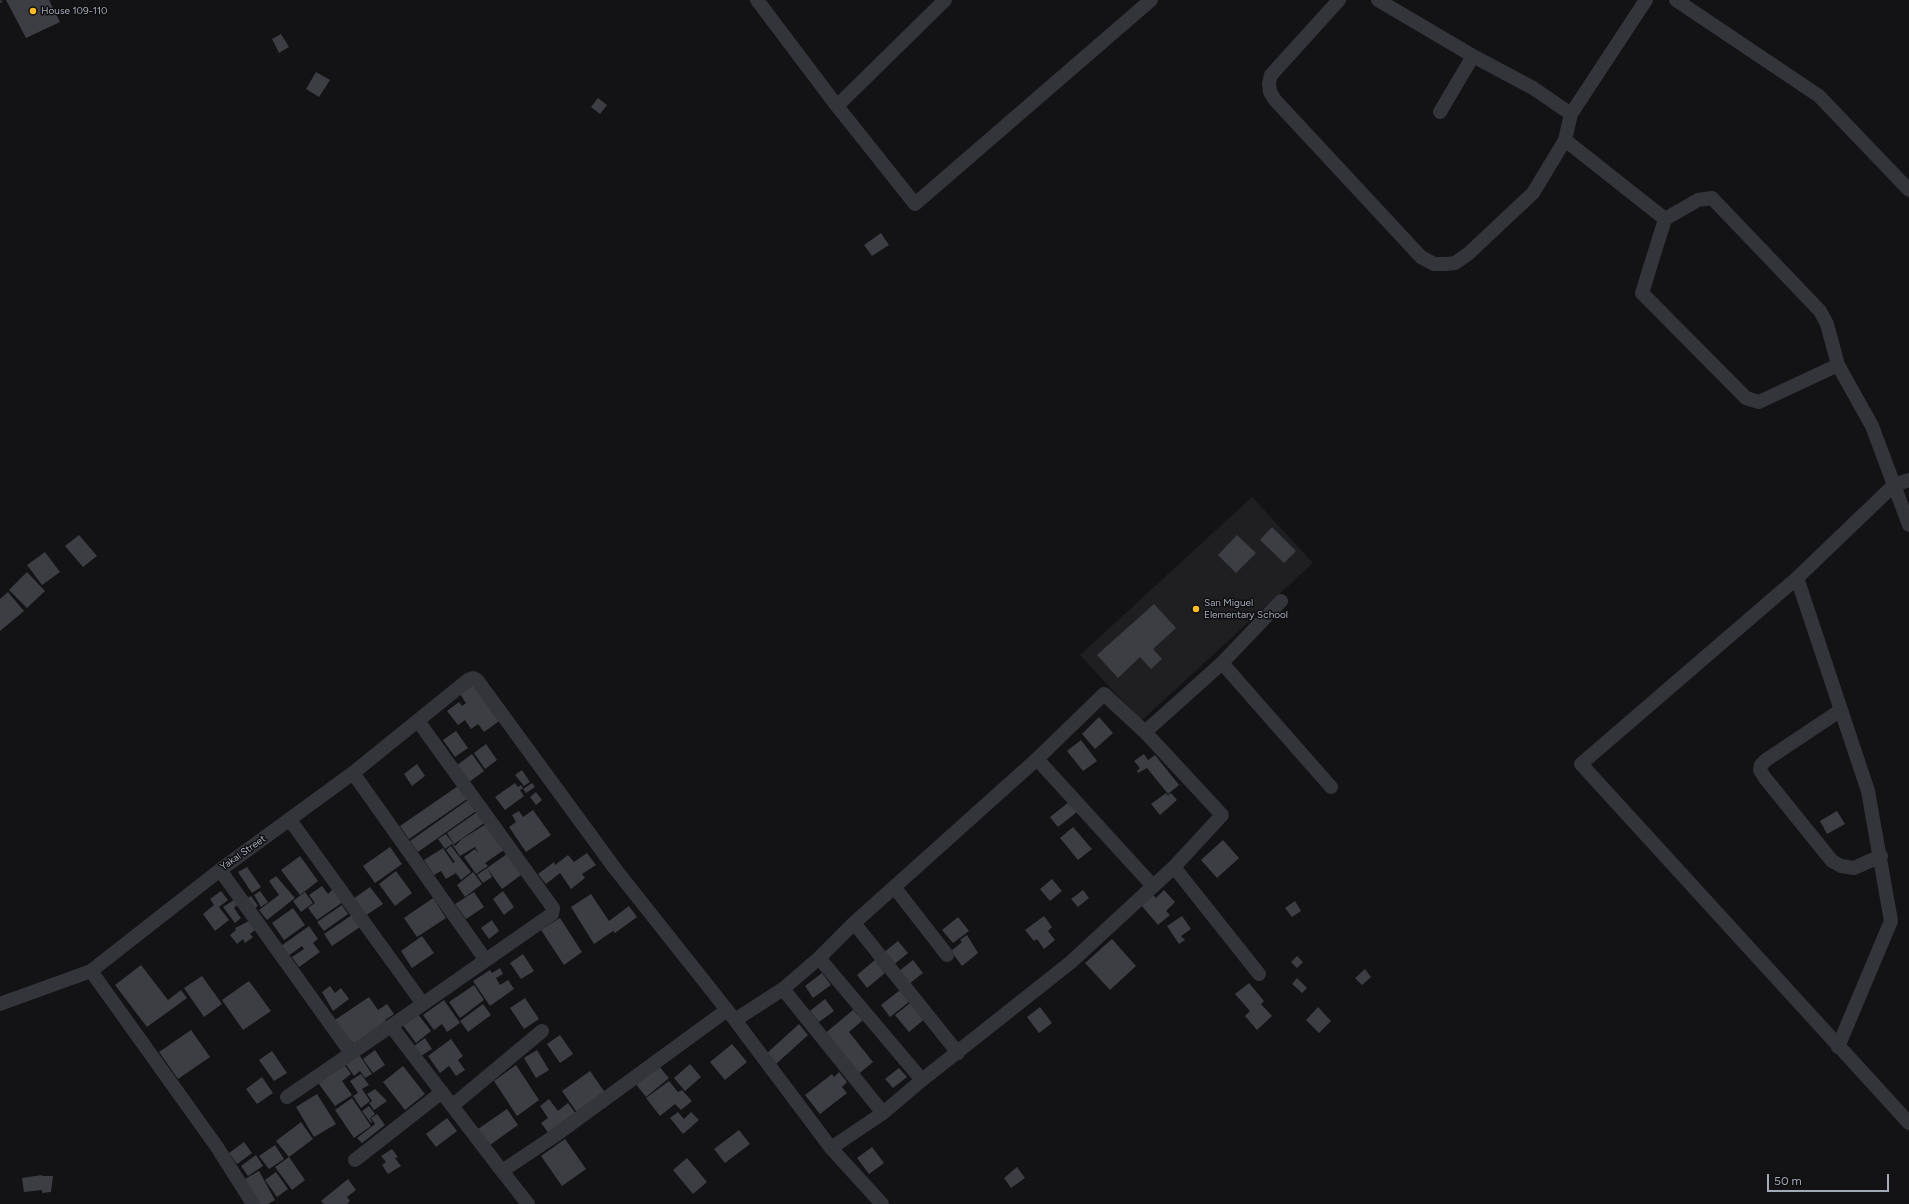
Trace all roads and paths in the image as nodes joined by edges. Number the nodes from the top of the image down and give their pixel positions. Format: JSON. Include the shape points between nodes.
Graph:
{"nodes":[{"id":1,"x":4,"y":0,"type":"edge"},
{"id":2,"x":945,"y":0,"type":"edge"},
{"id":3,"x":1151,"y":0,"type":"edge"},
{"id":4,"x":1339,"y":0,"type":"edge"},
{"id":5,"x":1378,"y":0,"type":"edge"},
{"id":6,"x":1646,"y":0,"type":"edge"},
{"id":7,"x":1676,"y":0,"type":"edge"},
{"id":8,"x":760,"y":1,"type":"edge"},
{"id":9,"x":0,"y":2,"type":"edge"},
{"id":10,"x":1473,"y":56,"type":"junction"},
{"id":11,"x":837,"y":106,"type":"junction"},
{"id":12,"x":1440,"y":112,"type":"dead end"},
{"id":13,"x":1571,"y":114,"type":"junction"},
{"id":14,"x":1565,"y":140,"type":"junction"},
{"id":15,"x":1909,"y":190,"type":"edge"},
{"id":16,"x":1665,"y":219,"type":"junction"},
{"id":17,"x":1838,"y":365,"type":"junction"},
{"id":18,"x":1909,"y":480,"type":"edge"},
{"id":19,"x":1894,"y":485,"type":"junction"},
{"id":20,"x":1909,"y":525,"type":"edge"},
{"id":21,"x":1797,"y":578,"type":"junction"},
{"id":22,"x":1281,"y":601,"type":"dead end"},
{"id":23,"x":1222,"y":663,"type":"junction"},
{"id":24,"x":1841,"y":710,"type":"junction"},
{"id":25,"x":418,"y":721,"type":"junction"},
{"id":26,"x":1145,"y":732,"type":"junction"},
{"id":27,"x":1038,"y":760,"type":"junction"},
{"id":28,"x":353,"y":773,"type":"junction"},
{"id":29,"x":1331,"y":787,"type":"dead end"},
{"id":30,"x":290,"y":820,"type":"junction"},
{"id":31,"x":1880,"y":856,"type":"junction"},
{"id":32,"x":1174,"y":867,"type":"junction"},
{"id":33,"x":220,"y":870,"type":"junction"},
{"id":34,"x":1152,"y":885,"type":"junction"},
{"id":35,"x":895,"y":888,"type":"junction"},
{"id":36,"x":854,"y":924,"type":"junction"},
{"id":37,"x":948,"y":955,"type":"dead end"},
{"id":38,"x":819,"y":958,"type":"junction"},
{"id":39,"x":484,"y":959,"type":"junction"},
{"id":40,"x":91,"y":971,"type":"junction"},
{"id":41,"x":1259,"y":974,"type":"dead end"},
{"id":42,"x":783,"y":988,"type":"junction"},
{"id":43,"x":0,"y":1004,"type":"edge"},
{"id":44,"x":423,"y":1004,"type":"junction"},
{"id":45,"x":731,"y":1015,"type":"junction"},
{"id":46,"x":391,"y":1026,"type":"junction"},
{"id":47,"x":542,"y":1031,"type":"dead end"},
{"id":48,"x":1838,"y":1047,"type":"junction"},
{"id":49,"x":351,"y":1053,"type":"junction"},
{"id":50,"x":958,"y":1053,"type":"junction"},
{"id":51,"x":922,"y":1080,"type":"junction"},
{"id":52,"x":442,"y":1092,"type":"junction"},
{"id":53,"x":287,"y":1097,"type":"dead end"},
{"id":54,"x":452,"y":1106,"type":"junction"},
{"id":55,"x":883,"y":1114,"type":"junction"},
{"id":56,"x":1909,"y":1123,"type":"edge"},
{"id":57,"x":831,"y":1148,"type":"junction"},
{"id":58,"x":354,"y":1160,"type":"dead end"},
{"id":59,"x":502,"y":1171,"type":"junction"},
{"id":60,"x":253,"y":1204,"type":"edge"},
{"id":61,"x":528,"y":1204,"type":"edge"},
{"id":62,"x":882,"y":1204,"type":"edge"}],
"edges":[{"from":1,"to":9,"type":"path"},
{"from":2,"to":11,"type":"street"},
{"from":3,"to":11,"type":"street","via":[[916,204]]},
{"from":4,"to":14,"type":"street","via":[[1271,75],[1270,92],[1280,106],[1421,257],[1434,264],[1446,264],[1455,263],[1468,254],[1533,193]]},
{"from":5,"to":10,"type":"street"},
{"from":6,"to":13,"type":"street"},
{"from":7,"to":15,"type":"street","via":[[1819,96]]},
{"from":8,"to":11,"type":"street"},
{"from":10,"to":12,"type":"street"},
{"from":10,"to":13,"type":"street","via":[[1533,88]]},
{"from":13,"to":14,"type":"street"},
{"from":14,"to":16,"type":"street"},
{"from":16,"to":17,"type":"street","via":[[1698,200],[1712,198],[1820,311],[1827,324]]},
{"from":16,"to":17,"type":"street","via":[[1642,293],[1746,398],[1759,402]]},
{"from":17,"to":19,"type":"street","via":[[1872,426]]},
{"from":18,"to":19,"type":"street"},
{"from":19,"to":20,"type":"street"},
{"from":19,"to":21,"type":"street"},
{"from":21,"to":24,"type":"street"},
{"from":21,"to":48,"type":"street","via":[[1581,764]]},
{"from":22,"to":23,"type":"street"},
{"from":23,"to":26,"type":"street"},
{"from":23,"to":29,"type":"street"},
{"from":24,"to":31,"type":"street","via":[[1868,791]]},
{"from":24,"to":31,"type":"street","via":[[1766,760],[1760,770],[1832,861],[1841,866],[1854,868]]},
{"from":25,"to":28,"type":"street","name":"Yakal Street"},
{"from":25,"to":39,"type":"street","via":[[553,908],[552,914]]},
{"from":25,"to":45,"type":"street","name":"Yakal Street","via":[[473,678],[477,680],[616,870]]},
{"from":26,"to":27,"type":"street","via":[[1104,694]]},
{"from":26,"to":32,"type":"street","via":[[1222,815]]},
{"from":27,"to":34,"type":"street"},
{"from":27,"to":35,"type":"street"},
{"from":28,"to":30,"type":"street","name":"Yakal Street"},
{"from":28,"to":39,"type":"street"},
{"from":30,"to":33,"type":"street","name":"Yakal Street"},
{"from":30,"to":44,"type":"street"},
{"from":31,"to":48,"type":"street","via":[[1891,921]]},
{"from":32,"to":34,"type":"street"},
{"from":32,"to":41,"type":"street"},
{"from":33,"to":40,"type":"street","name":"Yakal Street"},
{"from":33,"to":49,"type":"street"},
{"from":34,"to":50,"type":"street","via":[[1071,962]]},
{"from":35,"to":36,"type":"street"},
{"from":35,"to":37,"type":"street"},
{"from":36,"to":38,"type":"street"},
{"from":36,"to":50,"type":"street"},
{"from":38,"to":42,"type":"street"},
{"from":38,"to":51,"type":"street"},
{"from":39,"to":44,"type":"street"},
{"from":40,"to":43,"type":"street","name":"Yakal Street"},
{"from":40,"to":60,"type":"street","via":[[217,1147]]},
{"from":42,"to":45,"type":"street"},
{"from":42,"to":55,"type":"street"},
{"from":44,"to":46,"type":"street"},
{"from":45,"to":57,"type":"street"},
{"from":45,"to":59,"type":"street"},
{"from":46,"to":49,"type":"street"},
{"from":46,"to":52,"type":"street"},
{"from":47,"to":54,"type":"street"},
{"from":48,"to":56,"type":"street"},
{"from":49,"to":53,"type":"street"},
{"from":50,"to":51,"type":"street"},
{"from":51,"to":55,"type":"street"},
{"from":52,"to":54,"type":"street"},
{"from":52,"to":58,"type":"street"},
{"from":54,"to":59,"type":"street"},
{"from":55,"to":57,"type":"street"},
{"from":57,"to":62,"type":"street"},
{"from":59,"to":61,"type":"street"}]}
